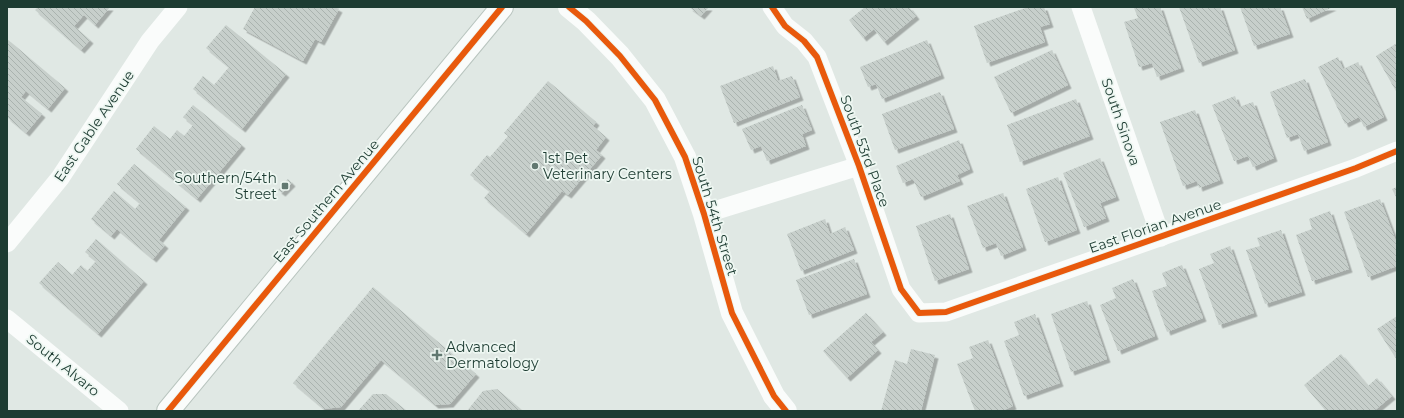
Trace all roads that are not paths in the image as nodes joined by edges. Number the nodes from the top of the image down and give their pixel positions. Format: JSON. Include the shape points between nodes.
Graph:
{"nodes":[{"id":1,"x":178,"y":7,"type":"edge"},
{"id":2,"x":502,"y":7,"type":"edge"},
{"id":3,"x":569,"y":7,"type":"edge"},
{"id":4,"x":772,"y":7,"type":"edge"},
{"id":5,"x":1082,"y":7,"type":"edge"},
{"id":6,"x":1397,"y":151,"type":"edge"},
{"id":7,"x":859,"y":166,"type":"junction"},
{"id":8,"x":704,"y":214,"type":"junction"},
{"id":9,"x":1160,"y":237,"type":"junction"},
{"id":10,"x":7,"y":243,"type":"edge"},
{"id":11,"x":919,"y":313,"type":"joint"},
{"id":12,"x":7,"y":319,"type":"edge"},
{"id":13,"x":119,"y":411,"type":"edge"},
{"id":14,"x":168,"y":411,"type":"edge"},
{"id":15,"x":786,"y":411,"type":"edge"}],
"edges":[{"from":1,"to":10,"type":"street","name":"East Gable Avenue","via":[[150,41],[60,178]]},
{"from":2,"to":14,"type":"main road","name":"East Southern Avenue"},
{"from":3,"to":8,"type":"main road","name":"South 54th Street","via":[[620,56],[655,100],[685,157]]},
{"from":4,"to":7,"type":"street","name":"South 53rd Place","via":[[785,26],[804,41],[818,57]]},
{"from":5,"to":9,"type":"street","name":"South Sinova"},
{"from":6,"to":9,"type":"street","name":"East Florian Avenue"},
{"from":7,"to":8,"type":"street"},
{"from":7,"to":11,"type":"street","name":"South 53rd Place","via":[[901,289]]},
{"from":8,"to":15,"type":"main road","name":"South 54th Street","via":[[732,313],[774,396]]},
{"from":9,"to":11,"type":"street","name":"East Florian Avenue","via":[[946,312]]},
{"from":12,"to":13,"type":"street","name":"South Alvaro"}]}
